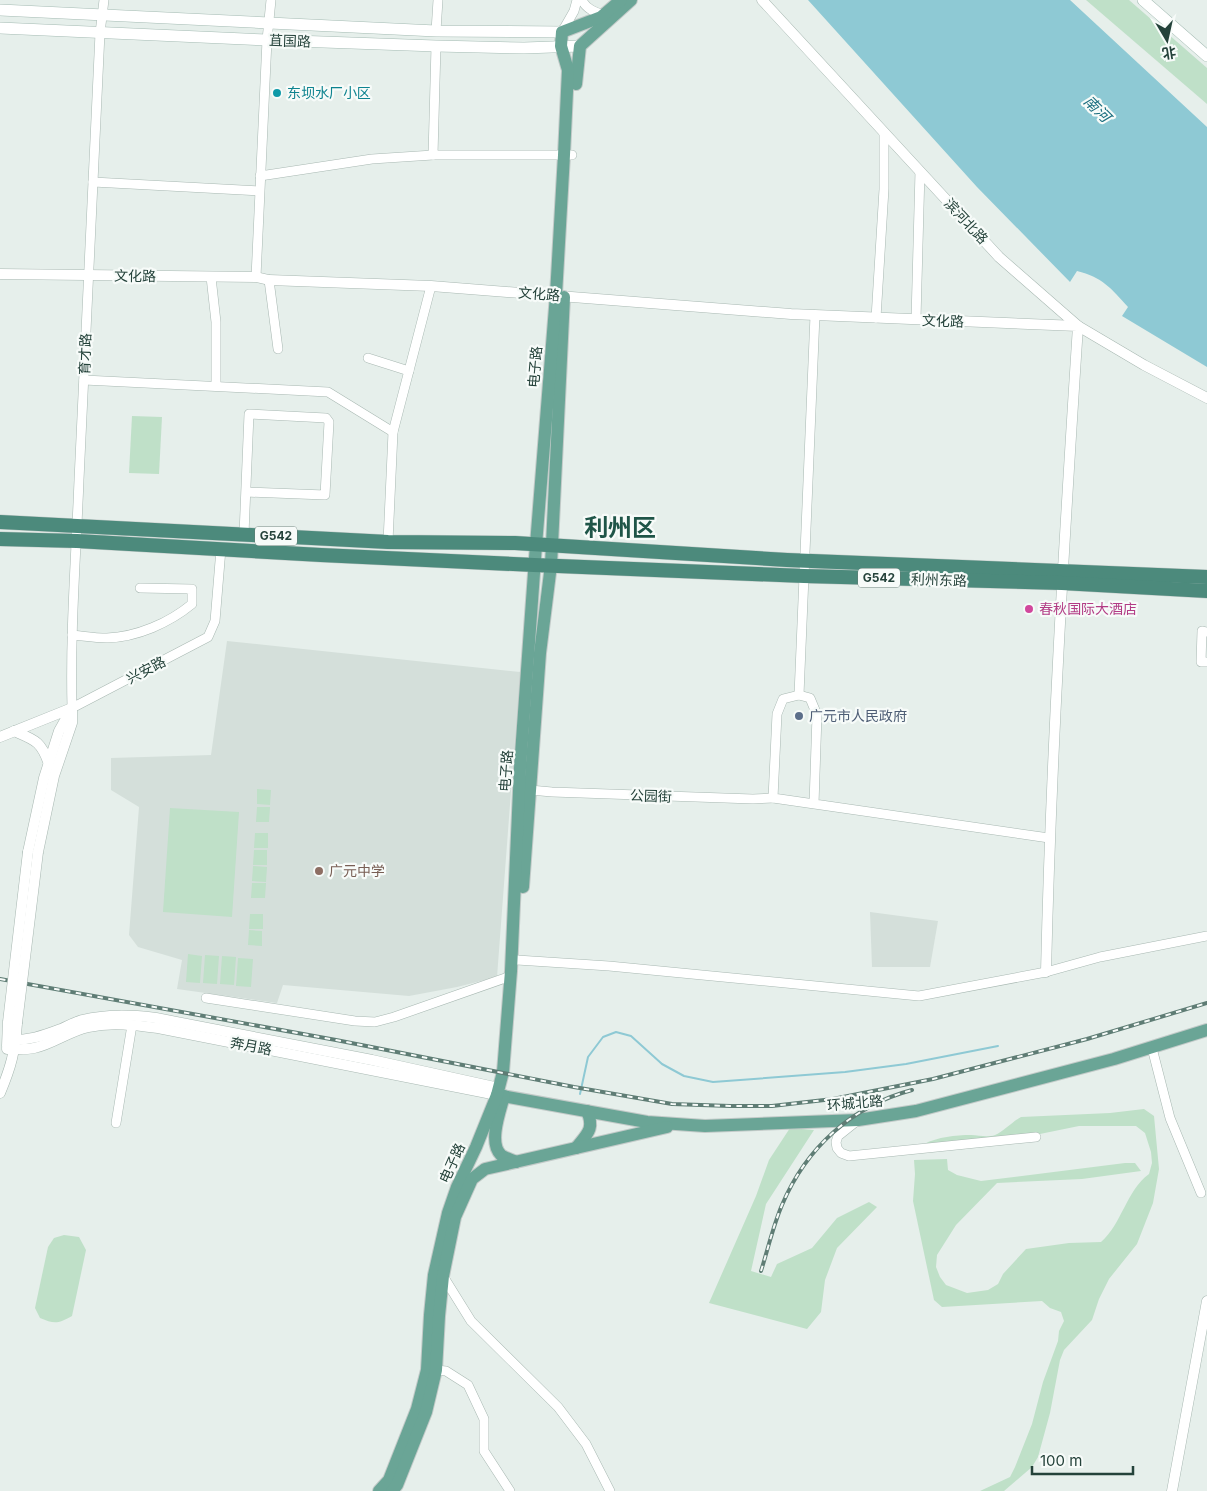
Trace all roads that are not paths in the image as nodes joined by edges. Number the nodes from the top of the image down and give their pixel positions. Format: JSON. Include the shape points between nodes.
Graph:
{"nodes":[{"id":1,"x":104,"y":0,"type":"edge"},
{"id":2,"x":271,"y":0,"type":"edge"},
{"id":3,"x":438,"y":0,"type":"edge"},
{"id":4,"x":577,"y":0,"type":"edge"},
{"id":5,"x":582,"y":0,"type":"edge"},
{"id":6,"x":621,"y":0,"type":"edge"},
{"id":7,"x":631,"y":0,"type":"edge"},
{"id":8,"x":762,"y":0,"type":"edge"},
{"id":9,"x":1143,"y":0,"type":"edge"},
{"id":10,"x":0,"y":10,"type":"edge"},
{"id":11,"x":604,"y":15,"type":"junction"},
{"id":12,"x":103,"y":16,"type":"junction"},
{"id":13,"x":270,"y":23,"type":"junction"},
{"id":14,"x":0,"y":28,"type":"edge"},
{"id":15,"x":436,"y":31,"type":"junction"},
{"id":16,"x":562,"y":32,"type":"junction"},
{"id":17,"x":100,"y":33,"type":"junction"},
{"id":18,"x":267,"y":40,"type":"junction"},
{"id":19,"x":436,"y":46,"type":"junction"},
{"id":20,"x":561,"y":46,"type":"junction"},
{"id":21,"x":580,"y":46,"type":"junction"},
{"id":22,"x":1207,"y":56,"type":"edge"},
{"id":23,"x":884,"y":132,"type":"junction"},
{"id":24,"x":568,"y":155,"type":"junction"},
{"id":25,"x":433,"y":156,"type":"junction"},
{"id":26,"x":920,"y":171,"type":"junction"},
{"id":27,"x":260,"y":176,"type":"junction"},
{"id":28,"x":93,"y":182,"type":"junction"},
{"id":29,"x":259,"y":191,"type":"junction"},
{"id":30,"x":0,"y":274,"type":"edge"},
{"id":31,"x":88,"y":275,"type":"junction"},
{"id":32,"x":212,"y":277,"type":"junction"},
{"id":33,"x":256,"y":278,"type":"junction"},
{"id":34,"x":269,"y":280,"type":"junction"},
{"id":35,"x":432,"y":286,"type":"junction"},
{"id":36,"x":560,"y":295,"type":"junction"},
{"id":37,"x":815,"y":315,"type":"junction"},
{"id":38,"x":876,"y":318,"type":"junction"},
{"id":39,"x":916,"y":320,"type":"junction"},
{"id":40,"x":1078,"y":326,"type":"junction"},
{"id":41,"x":278,"y":349,"type":"dead end"},
{"id":42,"x":368,"y":358,"type":"dead end"},
{"id":43,"x":409,"y":371,"type":"junction"},
{"id":44,"x":84,"y":380,"type":"junction"},
{"id":45,"x":216,"y":386,"type":"junction"},
{"id":46,"x":1207,"y":398,"type":"edge"},
{"id":47,"x":393,"y":432,"type":"junction"},
{"id":48,"x":246,"y":492,"type":"junction"},
{"id":49,"x":0,"y":522,"type":"edge"},
{"id":50,"x":54,"y":524,"type":"junction"},
{"id":51,"x":77,"y":525,"type":"junction"},
{"id":52,"x":111,"y":527,"type":"junction"},
{"id":53,"x":244,"y":534,"type":"junction"},
{"id":54,"x":0,"y":539,"type":"edge"},
{"id":55,"x":52,"y":540,"type":"junction"},
{"id":56,"x":77,"y":541,"type":"junction"},
{"id":57,"x":388,"y":542,"type":"junction"},
{"id":58,"x":110,"y":543,"type":"junction"},
{"id":59,"x":536,"y":545,"type":"junction"},
{"id":60,"x":552,"y":546,"type":"junction"},
{"id":61,"x":221,"y":548,"type":"junction"},
{"id":62,"x":804,"y":561,"type":"junction"},
{"id":63,"x":534,"y":565,"type":"junction"},
{"id":64,"x":551,"y":565,"type":"junction"},
{"id":65,"x":804,"y":576,"type":"junction"},
{"id":66,"x":1063,"y":577,"type":"junction"},
{"id":67,"x":1207,"y":577,"type":"edge"},
{"id":68,"x":140,"y":588,"type":"dead end"},
{"id":69,"x":1207,"y":590,"type":"edge"},
{"id":70,"x":1207,"y":632,"type":"edge"},
{"id":71,"x":72,"y":635,"type":"junction"},
{"id":72,"x":1207,"y":662,"type":"edge"},
{"id":73,"x":799,"y":695,"type":"junction"},
{"id":74,"x":72,"y":708,"type":"junction"},
{"id":75,"x":14,"y":731,"type":"junction"},
{"id":76,"x":0,"y":737,"type":"edge"},
{"id":77,"x":49,"y":764,"type":"junction"},
{"id":78,"x":530,"y":790,"type":"junction"},
{"id":79,"x":773,"y":798,"type":"junction"},
{"id":80,"x":814,"y":804,"type":"junction"},
{"id":81,"x":1049,"y":838,"type":"junction"},
{"id":82,"x":33,"y":852,"type":"junction"},
{"id":83,"x":1207,"y":936,"type":"edge"},
{"id":84,"x":518,"y":960,"type":"junction"},
{"id":85,"x":1046,"y":972,"type":"junction"},
{"id":86,"x":511,"y":976,"type":"junction"},
{"id":87,"x":206,"y":998,"type":"dead end"},
{"id":88,"x":132,"y":1025,"type":"junction"},
{"id":89,"x":1207,"y":1030,"type":"edge"},
{"id":90,"x":12,"y":1045,"type":"junction"},
{"id":91,"x":1152,"y":1048,"type":"junction"},
{"id":92,"x":0,"y":1093,"type":"edge"},
{"id":93,"x":500,"y":1093,"type":"junction"},
{"id":94,"x":518,"y":1099,"type":"junction"},
{"id":95,"x":587,"y":1111,"type":"junction"},
{"id":96,"x":858,"y":1120,"type":"junction"},
{"id":97,"x":116,"y":1123,"type":"dead end"},
{"id":98,"x":496,"y":1123,"type":"junction"},
{"id":99,"x":679,"y":1124,"type":"junction"},
{"id":100,"x":1036,"y":1137,"type":"dead end"},
{"id":101,"x":576,"y":1148,"type":"junction"},
{"id":102,"x":516,"y":1162,"type":"junction"},
{"id":103,"x":1201,"y":1193,"type":"dead end"},
{"id":104,"x":443,"y":1276,"type":"junction"},
{"id":105,"x":1207,"y":1301,"type":"edge"},
{"id":106,"x":436,"y":1370,"type":"junction"},
{"id":107,"x":379,"y":1491,"type":"edge"},
{"id":108,"x":392,"y":1491,"type":"edge"},
{"id":109,"x":510,"y":1491,"type":"edge"},
{"id":110,"x":610,"y":1491,"type":"edge"},
{"id":111,"x":1172,"y":1491,"type":"edge"}],
"edges":[{"from":1,"to":12,"type":"street","name":"育才路"},
{"from":2,"to":13,"type":"street"},
{"from":3,"to":15,"type":"street"},
{"from":4,"to":16,"type":"street"},
{"from":5,"to":11,"type":"street","via":[[594,12]]},
{"from":6,"to":11,"type":"main road"},
{"from":7,"to":21,"type":"main road"},
{"from":8,"to":23,"type":"street","name":"滨河北路"},
{"from":9,"to":22,"type":"main road"},
{"from":10,"to":12,"type":"main road","name":"苴国路"},
{"from":11,"to":16,"type":"main road"},
{"from":12,"to":13,"type":"main road","name":"苴国路"},
{"from":12,"to":17,"type":"street","name":"育才路"},
{"from":13,"to":15,"type":"main road","name":"苴国路"},
{"from":13,"to":18,"type":"street"},
{"from":14,"to":17,"type":"main road","name":"苴国路"},
{"from":15,"to":16,"type":"main road","name":"苴国路"},
{"from":16,"to":20,"type":"main road","name":"电子路"},
{"from":17,"to":18,"type":"main road","name":"苴国路"},
{"from":17,"to":28,"type":"street","name":"育才路"},
{"from":18,"to":19,"type":"main road","name":"苴国路"},
{"from":18,"to":27,"type":"street"},
{"from":19,"to":20,"type":"main road","name":"苴国路"},
{"from":19,"to":25,"type":"street"},
{"from":20,"to":21,"type":"main road","name":"苴国路"},
{"from":20,"to":24,"type":"main road","name":"电子路","via":[[568,70]]},
{"from":21,"to":24,"type":"main road","name":"电子路"},
{"from":23,"to":26,"type":"street","name":"滨河北路"},
{"from":23,"to":38,"type":"street"},
{"from":24,"to":25,"type":"street"},
{"from":24,"to":36,"type":"main road","name":"电子路"},
{"from":25,"to":27,"type":"street","via":[[372,159]]},
{"from":26,"to":39,"type":"street"},
{"from":26,"to":40,"type":"street","name":"滨河北路","via":[[1000,257]]},
{"from":27,"to":29,"type":"street"},
{"from":28,"to":29,"type":"street"},
{"from":28,"to":31,"type":"street","name":"育才路"},
{"from":29,"to":33,"type":"street"},
{"from":30,"to":31,"type":"street","name":"文化路"},
{"from":31,"to":32,"type":"street","name":"文化路"},
{"from":31,"to":44,"type":"street","name":"育才路"},
{"from":32,"to":33,"type":"street","name":"文化路"},
{"from":32,"to":45,"type":"street"},
{"from":33,"to":34,"type":"street","name":"文化路"},
{"from":34,"to":35,"type":"street","name":"文化路"},
{"from":34,"to":41,"type":"street"},
{"from":35,"to":36,"type":"street","name":"文化路"},
{"from":35,"to":43,"type":"street"},
{"from":36,"to":37,"type":"street","name":"文化路"},
{"from":36,"to":59,"type":"main road","name":"电子路"},
{"from":36,"to":60,"type":"main road","name":"电子路"},
{"from":37,"to":38,"type":"street","name":"文化路"},
{"from":37,"to":62,"type":"street"},
{"from":38,"to":39,"type":"street","name":"文化路"},
{"from":39,"to":40,"type":"street","name":"文化路"},
{"from":40,"to":46,"type":"street","name":"滨河北路"},
{"from":40,"to":66,"type":"street"},
{"from":42,"to":43,"type":"street"},
{"from":43,"to":47,"type":"street"},
{"from":44,"to":45,"type":"street"},
{"from":44,"to":51,"type":"street","name":"育才路"},
{"from":45,"to":47,"type":"street","via":[[328,392]]},
{"from":47,"to":57,"type":"street"},
{"from":48,"to":48,"type":"street","via":[[325,495],[329,422],[326,418],[249,414]]},
{"from":48,"to":53,"type":"street"},
{"from":49,"to":50,"type":"highway","number":"G542"},
{"from":50,"to":51,"type":"highway","number":"G542"},
{"from":50,"to":55,"type":"main road"},
{"from":51,"to":52,"type":"highway","number":"G542"},
{"from":51,"to":56,"type":"street","name":"育才路"},
{"from":52,"to":53,"type":"highway","number":"G542"},
{"from":52,"to":58,"type":"main road"},
{"from":53,"to":57,"type":"highway","number":"G542"},
{"from":54,"to":55,"type":"highway","number":"G542"},
{"from":55,"to":56,"type":"highway","number":"G542"},
{"from":56,"to":58,"type":"highway","number":"G542"},
{"from":56,"to":71,"type":"street","name":"育才路"},
{"from":57,"to":59,"type":"highway","number":"G542"},
{"from":58,"to":61,"type":"highway","number":"G542"},
{"from":59,"to":60,"type":"highway","number":"G542"},
{"from":59,"to":63,"type":"main road","name":"电子路"},
{"from":60,"to":62,"type":"highway","name":"利州东路","number":"G542"},
{"from":60,"to":64,"type":"main road","name":"电子路"},
{"from":61,"to":63,"type":"highway","number":"G542"},
{"from":61,"to":74,"type":"street","name":"兴安路","via":[[215,621],[208,637]]},
{"from":62,"to":65,"type":"street"},
{"from":62,"to":66,"type":"highway","name":"利州东路","number":"G542"},
{"from":63,"to":64,"type":"highway","number":"G542"},
{"from":63,"to":86,"type":"main road","name":"电子路"},
{"from":64,"to":65,"type":"highway","name":"利州东路","number":"G542"},
{"from":64,"to":78,"type":"main road","name":"电子路","via":[[540,653]]},
{"from":65,"to":66,"type":"highway","name":"利州东路","number":"G542"},
{"from":65,"to":73,"type":"street"},
{"from":66,"to":67,"type":"highway","name":"利州东路","number":"G542"},
{"from":66,"to":69,"type":"highway","name":"利州东路","number":"G542"},
{"from":66,"to":81,"type":"street"},
{"from":68,"to":71,"type":"street","via":[[192,589],[192,604],[162,623],[134,634],[107,638]]},
{"from":70,"to":72,"type":"street","via":[[1202,631],[1201,662]]},
{"from":71,"to":74,"type":"street","name":"育才路"},
{"from":73,"to":79,"type":"street","via":[[783,699],[777,714]]},
{"from":73,"to":80,"type":"street","via":[[810,698],[817,715]]},
{"from":74,"to":75,"type":"street","name":"兴安路"},
{"from":74,"to":77,"type":"street","via":[[59,731]]},
{"from":74,"to":82,"type":"street","via":[[72,723]]},
{"from":75,"to":76,"type":"street","name":"兴安路"},
{"from":75,"to":77,"type":"street","via":[[36,740]]},
{"from":77,"to":82,"type":"street"},
{"from":78,"to":79,"type":"street","name":"公园街"},
{"from":78,"to":84,"type":"main road","name":"电子路"},
{"from":79,"to":80,"type":"street","name":"公园街"},
{"from":80,"to":81,"type":"street"},
{"from":81,"to":85,"type":"street"},
{"from":82,"to":90,"type":"street","bridge":true},
{"from":83,"to":85,"type":"street"},
{"from":84,"to":85,"type":"street","via":[[919,996]]},
{"from":84,"to":93,"type":"main road","name":"电子路","via":[[510,1073]]},
{"from":86,"to":87,"type":"street","via":[[375,1022]]},
{"from":86,"to":93,"type":"main road","name":"电子路"},
{"from":88,"to":90,"type":"street","name":"奔月路","via":[[87,1027],[36,1048],[22,1050]]},
{"from":88,"to":93,"type":"street","name":"奔月路"},
{"from":88,"to":97,"type":"street"},
{"from":89,"to":91,"type":"main road","name":"环城北路"},
{"from":90,"to":92,"type":"street","via":[[10,1069]]},
{"from":90,"to":93,"type":"street","via":[[81,1020],[129,1015],[372,1060]]},
{"from":91,"to":96,"type":"main road","name":"环城北路","via":[[916,1111]]},
{"from":91,"to":103,"type":"street","via":[[1170,1118]]},
{"from":93,"to":94,"type":"main road","name":"环城北路"},
{"from":93,"to":98,"type":"main road"},
{"from":93,"to":107,"type":"main road","name":"电子路","via":[[448,1213],[434,1275],[427,1370],[403,1445],[389,1480]]},
{"from":94,"to":95,"type":"main road","name":"环城北路"},
{"from":94,"to":98,"type":"main road","via":[[510,1104]]},
{"from":95,"to":99,"type":"main road","name":"环城北路"},
{"from":95,"to":101,"type":"main road","via":[[592,1121],[590,1131]]},
{"from":96,"to":99,"type":"main road","name":"环城北路","via":[[705,1126]]},
{"from":96,"to":100,"type":"street","via":[[837,1139],[837,1148],[850,1156]]},
{"from":98,"to":102,"type":"main road","via":[[496,1147],[501,1156]]},
{"from":99,"to":101,"type":"main road","name":"电子路"},
{"from":101,"to":102,"type":"main road","name":"电子路"},
{"from":102,"to":104,"type":"main road","name":"电子路","via":[[485,1169],[472,1179],[455,1217]]},
{"from":104,"to":106,"type":"main road","name":"电子路"},
{"from":104,"to":110,"type":"street","via":[[471,1321],[558,1407],[586,1444]]},
{"from":105,"to":111,"type":"street"},
{"from":106,"to":108,"type":"main road","name":"电子路","via":[[426,1412]]},
{"from":106,"to":109,"type":"street","via":[[446,1371],[468,1385],[484,1418],[484,1451]]}]}
